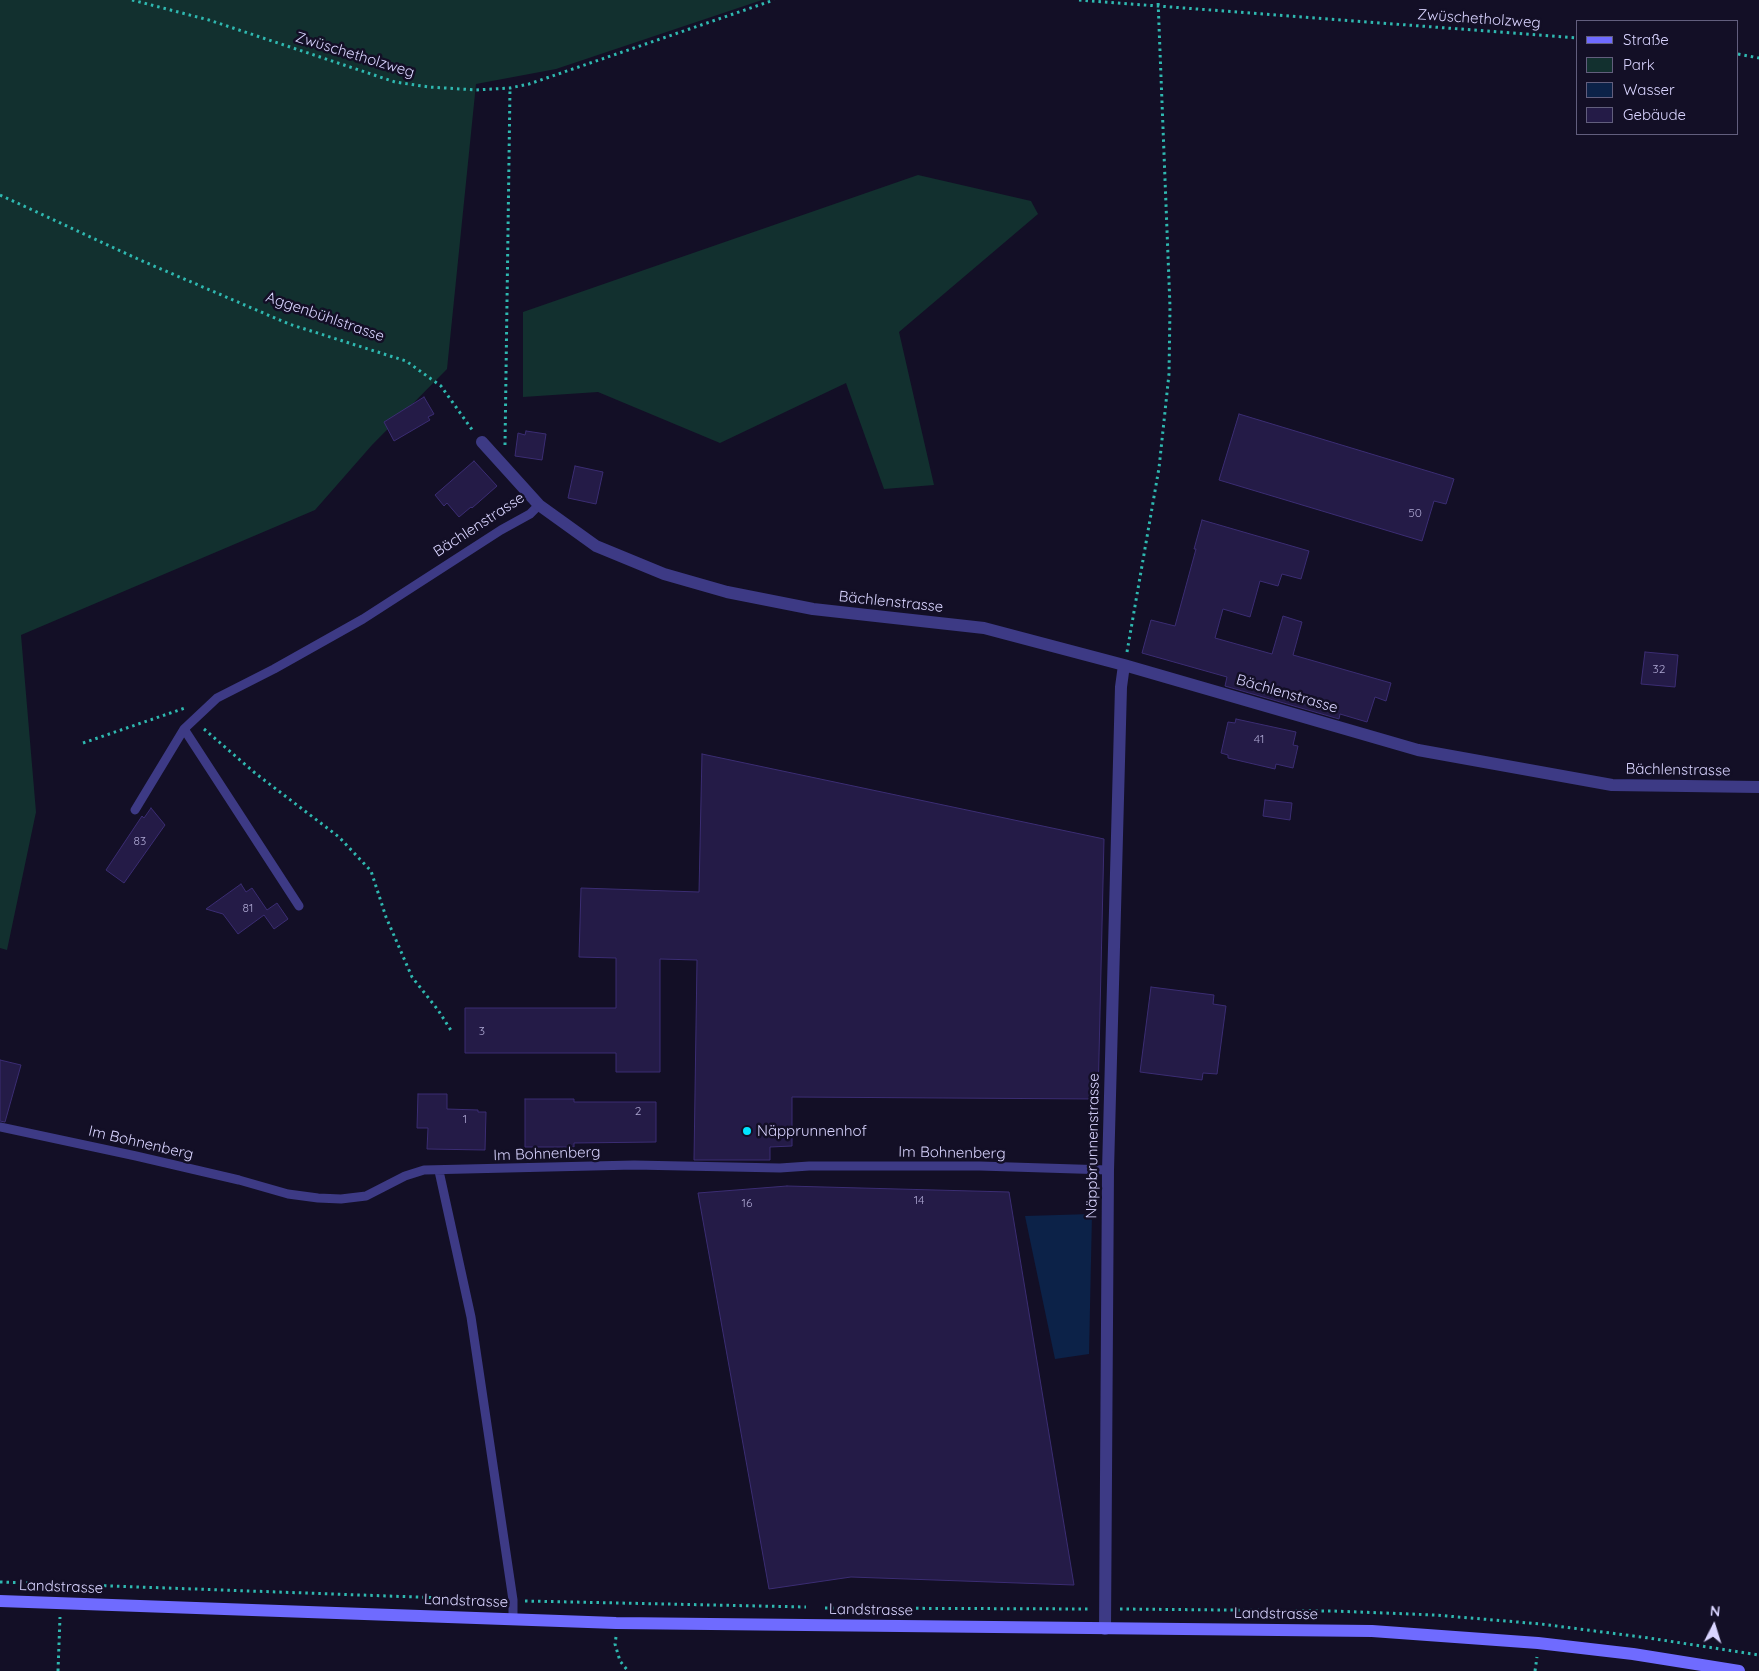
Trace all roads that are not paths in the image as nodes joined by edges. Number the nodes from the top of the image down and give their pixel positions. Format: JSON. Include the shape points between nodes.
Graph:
{"nodes":[{"id":1,"x":482,"y":442,"type":"road end"},
{"id":2,"x":539,"y":505,"type":"junction"},
{"id":3,"x":1124,"y":665,"type":"junction"},
{"id":4,"x":184,"y":729,"type":"junction"},
{"id":5,"x":1759,"y":787,"type":"edge"},
{"id":6,"x":135,"y":810,"type":"dead end"},
{"id":7,"x":299,"y":906,"type":"dead end"},
{"id":8,"x":0,"y":1128,"type":"edge"},
{"id":9,"x":439,"y":1170,"type":"junction"},
{"id":10,"x":1108,"y":1170,"type":"junction"},
{"id":11,"x":0,"y":1601,"type":"edge"},
{"id":12,"x":513,"y":1619,"type":"junction"},
{"id":13,"x":1105,"y":1629,"type":"junction"},
{"id":14,"x":1739,"y":1671,"type":"edge"}],
"edges":[{"from":1,"to":2,"type":"street"},
{"from":2,"to":3,"type":"street","name":"Bächlenstrasse","via":[[596,546],[664,574],[727,592],[813,609],[984,628]]},
{"from":2,"to":4,"type":"lane","name":"Bächlenstrasse","via":[[530,514],[363,619],[217,698]]},
{"from":3,"to":5,"type":"street","name":"Bächlenstrasse","via":[[1418,750],[1612,785]]},
{"from":3,"to":10,"type":"street","name":"Näppbrunnenstrasse","via":[[1120,688]]},
{"from":4,"to":6,"type":"lane"},
{"from":4,"to":7,"type":"lane"},
{"from":8,"to":9,"type":"lane","name":"Im Bohnenberg","via":[[136,1156],[288,1194],[318,1198],[366,1196],[405,1176],[424,1170]]},
{"from":9,"to":10,"type":"lane","name":"Im Bohnenberg","via":[[634,1165],[780,1168],[980,1166]]},
{"from":9,"to":12,"type":"lane","via":[[471,1317],[513,1600]]},
{"from":10,"to":13,"type":"street","name":"Näppbrunnenstrasse"},
{"from":11,"to":12,"type":"main road","name":"Landstrasse"},
{"from":12,"to":13,"type":"main road","name":"Landstrasse"},
{"from":13,"to":14,"type":"main road","name":"Landstrasse","via":[[1372,1631],[1538,1643]]}]}
